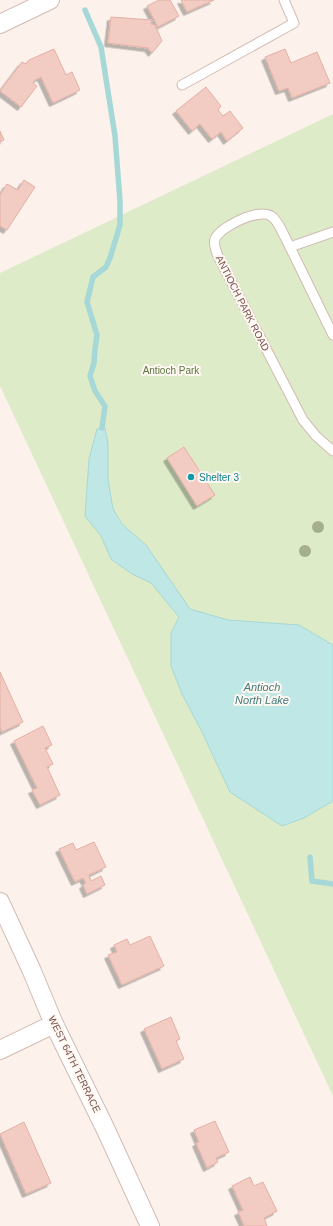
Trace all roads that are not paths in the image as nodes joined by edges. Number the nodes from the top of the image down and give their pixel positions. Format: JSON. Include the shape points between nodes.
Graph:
{"nodes":[{"id":1,"x":50,"y":0,"type":"edge"},
{"id":2,"x":284,"y":0,"type":"edge"},
{"id":3,"x":0,"y":24,"type":"edge"},
{"id":4,"x":182,"y":85,"type":"dead end"},
{"id":5,"x":333,"y":232,"type":"edge"},
{"id":6,"x":290,"y":247,"type":"junction"},
{"id":7,"x":333,"y":335,"type":"edge"},
{"id":8,"x":333,"y":451,"type":"edge"},
{"id":9,"x":0,"y":902,"type":"edge"},
{"id":10,"x":54,"y":1024,"type":"junction"},
{"id":11,"x":0,"y":1050,"type":"edge"},
{"id":12,"x":150,"y":1226,"type":"edge"}],
"edges":[{"from":1,"to":3,"type":"street"},
{"from":2,"to":4,"type":"lane","via":[[294,23]]},
{"from":5,"to":6,"type":"lane"},
{"from":6,"to":7,"type":"lane","name":"ANTIOCH PARK ROAD"},
{"from":6,"to":8,"type":"lane","name":"ANTIOCH PARK ROAD","via":[[275,219],[265,214],[246,217],[234,224],[216,237],[214,244],[303,420]]},
{"from":9,"to":10,"type":"street","name":"WEST 64TH TERRACE"},
{"from":10,"to":11,"type":"street"},
{"from":10,"to":12,"type":"street","name":"WEST 64TH TERRACE"}]}
